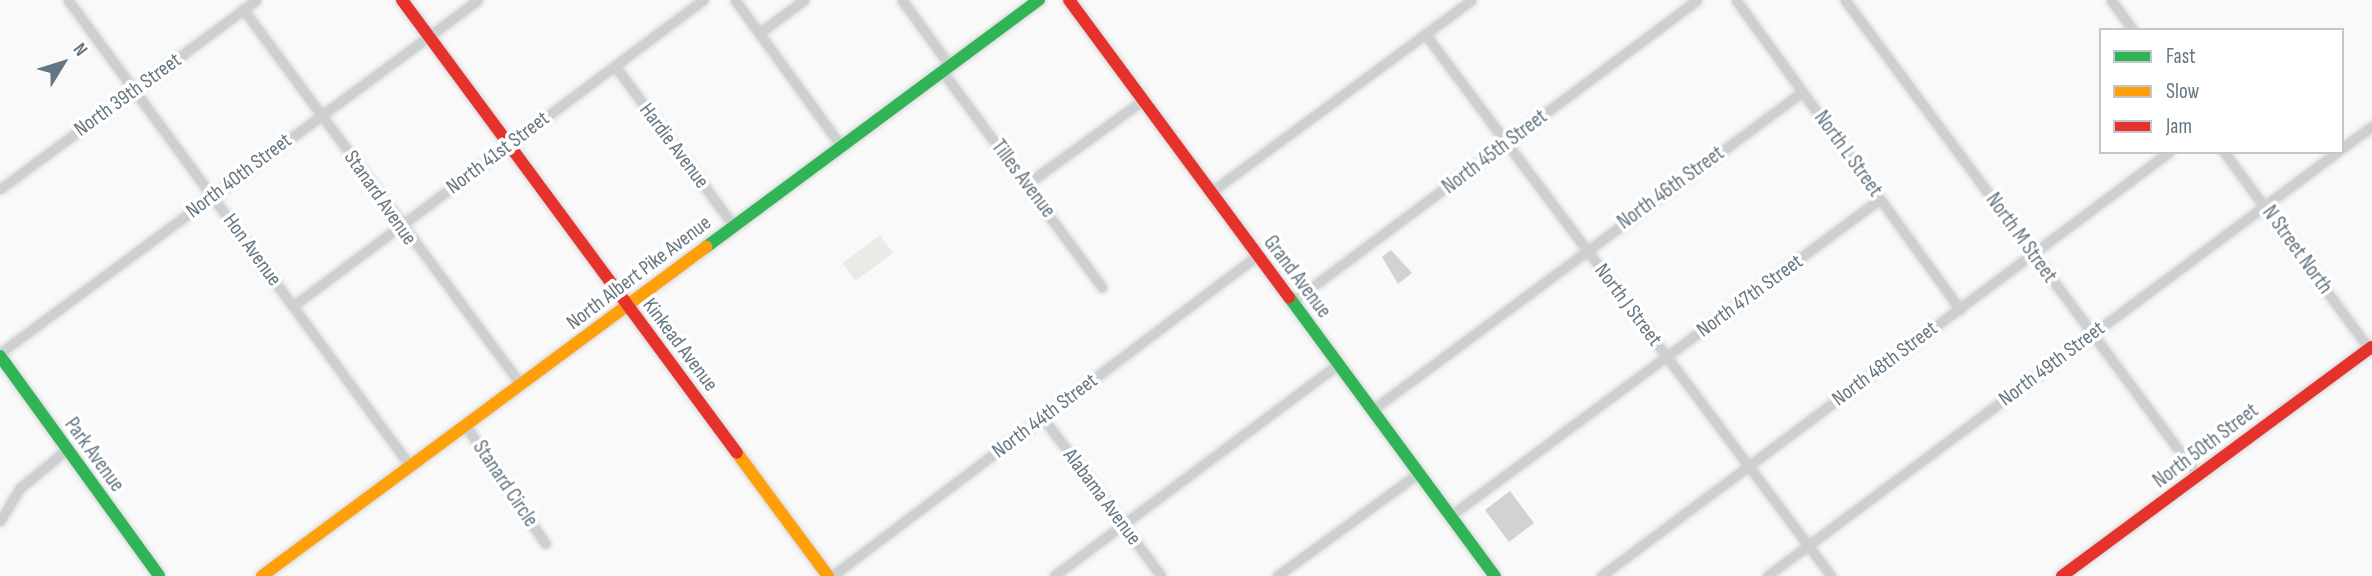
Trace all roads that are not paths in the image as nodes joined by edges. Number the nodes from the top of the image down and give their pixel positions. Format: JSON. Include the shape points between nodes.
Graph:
{"nodes":[{"id":1,"x":68,"y":0,"type":"edge"},
{"id":2,"x":256,"y":0,"type":"edge"},
{"id":3,"x":402,"y":0,"type":"edge"},
{"id":4,"x":478,"y":0,"type":"edge"},
{"id":5,"x":703,"y":0,"type":"edge"},
{"id":6,"x":735,"y":0,"type":"edge"},
{"id":7,"x":804,"y":0,"type":"edge"},
{"id":8,"x":902,"y":0,"type":"edge"},
{"id":9,"x":1039,"y":0,"type":"edge"},
{"id":10,"x":1069,"y":0,"type":"edge"},
{"id":11,"x":1471,"y":0,"type":"edge"},
{"id":12,"x":1697,"y":0,"type":"edge"},
{"id":13,"x":1736,"y":0,"type":"edge"},
{"id":14,"x":1845,"y":0,"type":"edge"},
{"id":15,"x":2111,"y":0,"type":"edge"},
{"id":16,"x":243,"y":9,"type":"junction"},
{"id":17,"x":2132,"y":28,"type":"edge"},
{"id":18,"x":759,"y":33,"type":"junction"},
{"id":19,"x":1425,"y":34,"type":"junction"},
{"id":20,"x":429,"y":37,"type":"junction"},
{"id":21,"x":615,"y":66,"type":"junction"},
{"id":22,"x":946,"y":69,"type":"junction"},
{"id":23,"x":131,"y":92,"type":"junction"},
{"id":24,"x":1802,"y":92,"type":"junction"},
{"id":25,"x":1143,"y":100,"type":"junction"},
{"id":26,"x":321,"y":115,"type":"junction"},
{"id":27,"x":2372,"y":126,"type":"edge"},
{"id":28,"x":1506,"y":143,"type":"junction"},
{"id":29,"x":509,"y":145,"type":"junction"},
{"id":30,"x":841,"y":146,"type":"junction"},
{"id":31,"x":2344,"y":147,"type":"edge"},
{"id":32,"x":2166,"y":154,"type":"edge"},
{"id":33,"x":2225,"y":154,"type":"edge"},
{"id":34,"x":2334,"y":154,"type":"edge"},
{"id":35,"x":1027,"y":184,"type":"junction"},
{"id":36,"x":0,"y":189,"type":"edge"},
{"id":37,"x":1211,"y":192,"type":"junction"},
{"id":38,"x":213,"y":196,"type":"junction"},
{"id":39,"x":1880,"y":199,"type":"junction"},
{"id":40,"x":2264,"y":206,"type":"junction"},
{"id":41,"x":401,"y":226,"type":"junction"},
{"id":42,"x":734,"y":226,"type":"junction"},
{"id":43,"x":1586,"y":250,"type":"junction"},
{"id":44,"x":2033,"y":254,"type":"junction"},
{"id":45,"x":1258,"y":256,"type":"junction"},
{"id":46,"x":1102,"y":287,"type":"dead end"},
{"id":47,"x":1292,"y":302,"type":"junction"},
{"id":48,"x":293,"y":306,"type":"junction"},
{"id":49,"x":626,"y":306,"type":"junction"},
{"id":50,"x":1959,"y":309,"type":"junction"},
{"id":51,"x":2092,"y":334,"type":"junction"},
{"id":52,"x":2371,"y":348,"type":"edge"},
{"id":53,"x":0,"y":355,"type":"edge"},
{"id":54,"x":1667,"y":357,"type":"junction"},
{"id":55,"x":1338,"y":365,"type":"junction"},
{"id":56,"x":520,"y":384,"type":"junction"},
{"id":57,"x":1372,"y":410,"type":"junction"},
{"id":58,"x":1043,"y":418,"type":"junction"},
{"id":59,"x":465,"y":425,"type":"junction"},
{"id":60,"x":66,"y":450,"type":"junction"},
{"id":61,"x":410,"y":466,"type":"junction"},
{"id":62,"x":1749,"y":466,"type":"junction"},
{"id":63,"x":1419,"y":473,"type":"junction"},
{"id":64,"x":2198,"y":476,"type":"junction"},
{"id":65,"x":1450,"y":516,"type":"junction"},
{"id":66,"x":0,"y":521,"type":"edge"},
{"id":67,"x":1123,"y":525,"type":"junction"},
{"id":68,"x":545,"y":543,"type":"dead end"},
{"id":69,"x":1808,"y":545,"type":"junction"},
{"id":70,"x":159,"y":576,"type":"edge"},
{"id":71,"x":262,"y":576,"type":"edge"},
{"id":72,"x":830,"y":576,"type":"edge"},
{"id":73,"x":1054,"y":576,"type":"edge"},
{"id":74,"x":1161,"y":576,"type":"edge"},
{"id":75,"x":1278,"y":576,"type":"edge"},
{"id":76,"x":1495,"y":576,"type":"edge"},
{"id":77,"x":1601,"y":576,"type":"edge"},
{"id":78,"x":1767,"y":576,"type":"edge"},
{"id":79,"x":1831,"y":576,"type":"edge"},
{"id":80,"x":2062,"y":576,"type":"edge"}],
"edges":[{"from":1,"to":23,"type":"street","name":"Hon Avenue"},
{"from":2,"to":16,"type":"street","name":"North 39th Street"},
{"from":3,"to":20,"type":"street","name":"Kinkead Avenue"},
{"from":4,"to":20,"type":"street","name":"North 40th Street"},
{"from":5,"to":21,"type":"street","name":"North 41st Street"},
{"from":6,"to":18,"type":"street"},
{"from":7,"to":18,"type":"street"},
{"from":8,"to":22,"type":"street","name":"Tilles Avenue"},
{"from":9,"to":22,"type":"street","name":"North Albert Pike Avenue"},
{"from":10,"to":25,"type":"street","name":"Grand Avenue"},
{"from":11,"to":19,"type":"street"},
{"from":12,"to":28,"type":"street","name":"North 45th Street"},
{"from":13,"to":24,"type":"street","name":"North L Street"},
{"from":14,"to":44,"type":"street","name":"North M Street"},
{"from":15,"to":17,"type":"street"},
{"from":16,"to":23,"type":"street","name":"North 39th Street"},
{"from":16,"to":26,"type":"street","name":"Stanard Avenue"},
{"from":18,"to":30,"type":"street"},
{"from":19,"to":28,"type":"street","name":"North J Street"},
{"from":19,"to":37,"type":"street"},
{"from":20,"to":26,"type":"street","name":"North 40th Street"},
{"from":20,"to":29,"type":"street","name":"Kinkead Avenue"},
{"from":21,"to":29,"type":"street","name":"North 41st Street"},
{"from":21,"to":42,"type":"street","name":"Hardie Avenue"},
{"from":22,"to":30,"type":"street","name":"North Albert Pike Avenue"},
{"from":22,"to":35,"type":"street","name":"Tilles Avenue"},
{"from":23,"to":36,"type":"street","name":"North 39th Street"},
{"from":23,"to":38,"type":"street","name":"Hon Avenue"},
{"from":24,"to":39,"type":"street","name":"North L Street"},
{"from":24,"to":43,"type":"street","name":"North 46th Street"},
{"from":25,"to":35,"type":"street"},
{"from":25,"to":37,"type":"street","name":"Grand Avenue"},
{"from":26,"to":38,"type":"street","name":"North 40th Street"},
{"from":26,"to":41,"type":"street","name":"Stanard Avenue"},
{"from":27,"to":31,"type":"street"},
{"from":28,"to":43,"type":"street","name":"North J Street"},
{"from":28,"to":47,"type":"street","name":"North 45th Street"},
{"from":29,"to":41,"type":"street","name":"North 41st Street"},
{"from":29,"to":49,"type":"street","name":"Kinkead Avenue"},
{"from":30,"to":42,"type":"street","name":"North Albert Pike Avenue"},
{"from":32,"to":44,"type":"street","name":"North 48th Street"},
{"from":33,"to":40,"type":"street","name":"N Street North"},
{"from":34,"to":40,"type":"street","name":"North 49th Street"},
{"from":35,"to":46,"type":"street","name":"Tilles Avenue"},
{"from":37,"to":45,"type":"street","name":"Grand Avenue"},
{"from":38,"to":48,"type":"street","name":"Hon Avenue"},
{"from":38,"to":53,"type":"street","name":"North 40th Street"},
{"from":39,"to":50,"type":"street","name":"North L Street"},
{"from":39,"to":54,"type":"street","name":"North 47th Street"},
{"from":40,"to":51,"type":"street","name":"North 49th Street"},
{"from":40,"to":52,"type":"street","name":"N Street North"},
{"from":41,"to":48,"type":"street","name":"North 41st Street"},
{"from":41,"to":56,"type":"street","name":"Stanard Avenue"},
{"from":42,"to":49,"type":"street","name":"North Albert Pike Avenue"},
{"from":43,"to":54,"type":"street","name":"North J Street"},
{"from":43,"to":57,"type":"street","name":"North 46th Street"},
{"from":44,"to":50,"type":"street","name":"North 48th Street"},
{"from":44,"to":51,"type":"street","name":"North M Street"},
{"from":45,"to":47,"type":"street","name":"Grand Avenue"},
{"from":45,"to":58,"type":"street","name":"North 44th Street"},
{"from":47,"to":55,"type":"street","name":"Grand Avenue"},
{"from":48,"to":61,"type":"street","name":"Hon Avenue"},
{"from":49,"to":56,"type":"street","name":"North Albert Pike Avenue"},
{"from":49,"to":72,"type":"street","name":"Kinkead Avenue"},
{"from":50,"to":62,"type":"street","name":"North 48th Street"},
{"from":51,"to":64,"type":"street","name":"North M Street"},
{"from":51,"to":69,"type":"street","name":"North 49th Street"},
{"from":52,"to":64,"type":"street","name":"North 50th Street"},
{"from":53,"to":60,"type":"street","name":"Park Avenue"},
{"from":54,"to":62,"type":"street","name":"North J Street"},
{"from":54,"to":65,"type":"street","name":"North 47th Street"},
{"from":55,"to":57,"type":"street","name":"Grand Avenue"},
{"from":55,"to":67,"type":"street"},
{"from":56,"to":59,"type":"street","name":"North Albert Pike Avenue"},
{"from":57,"to":63,"type":"street","name":"Grand Avenue"},
{"from":58,"to":67,"type":"street","name":"Alabama Avenue"},
{"from":58,"to":72,"type":"street","name":"North 44th Street"},
{"from":59,"to":61,"type":"street","name":"North Albert Pike Avenue"},
{"from":59,"to":68,"type":"street","name":"Stanard Circle"},
{"from":60,"to":66,"type":"street","via":[[20,488]]},
{"from":60,"to":70,"type":"street","name":"Park Avenue"},
{"from":61,"to":71,"type":"street","name":"North Albert Pike Avenue"},
{"from":62,"to":69,"type":"street","name":"North J Street"},
{"from":62,"to":77,"type":"street","name":"North 48th Street"},
{"from":63,"to":65,"type":"street","name":"Grand Avenue"},
{"from":63,"to":75,"type":"street"},
{"from":64,"to":80,"type":"street","name":"North 50th Street"},
{"from":65,"to":76,"type":"street","name":"Grand Avenue"},
{"from":67,"to":73,"type":"street"},
{"from":67,"to":74,"type":"street","name":"Alabama Avenue"},
{"from":69,"to":78,"type":"street","name":"North 49th Street"},
{"from":69,"to":79,"type":"street","name":"North J Street"}]}
